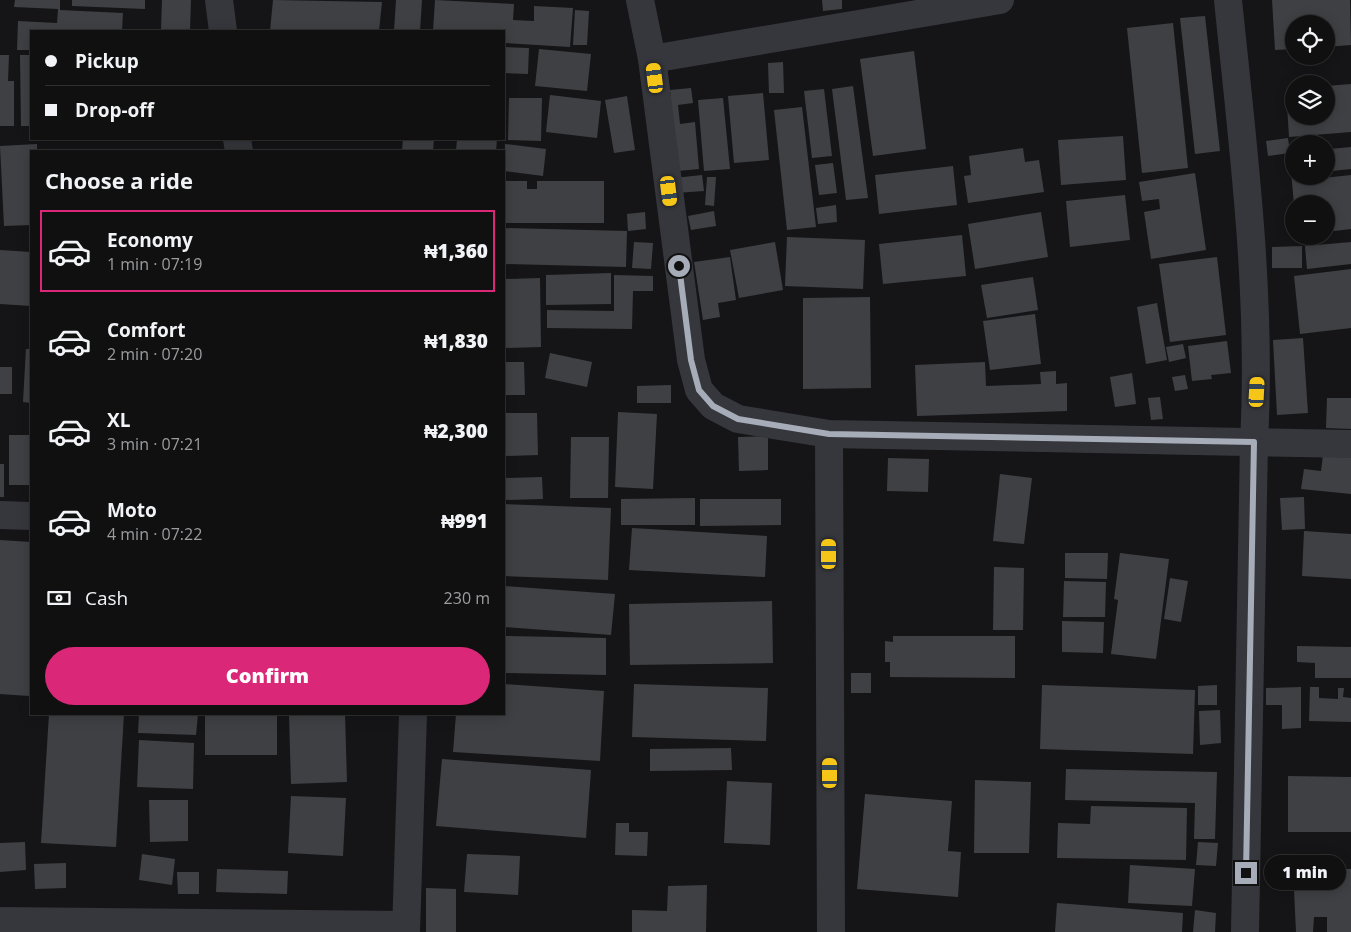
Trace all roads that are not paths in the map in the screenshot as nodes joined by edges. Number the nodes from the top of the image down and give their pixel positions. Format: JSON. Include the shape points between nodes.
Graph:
{"nodes":[{"id":1,"x":219,"y":0,"type":"edge"},
{"id":2,"x":640,"y":0,"type":"edge"},
{"id":3,"x":1000,"y":0,"type":"edge"},
{"id":4,"x":1228,"y":0,"type":"edge"},
{"id":5,"x":223,"y":30,"type":"edge"},
{"id":6,"x":652,"y":59,"type":"junction"},
{"id":7,"x":829,"y":434,"type":"junction"},
{"id":8,"x":1254,"y":442,"type":"junction"},
{"id":9,"x":1351,"y":444,"type":"edge"},
{"id":10,"x":0,"y":515,"type":"edge"},
{"id":11,"x":30,"y":516,"type":"edge"},
{"id":12,"x":413,"y":715,"type":"edge"},
{"id":13,"x":0,"y":921,"type":"edge"},
{"id":14,"x":406,"y":929,"type":"edge"},
{"id":15,"x":831,"y":932,"type":"edge"},
{"id":16,"x":1245,"y":932,"type":"edge"}],
"edges":[{"from":1,"to":5,"type":"street"},
{"from":2,"to":6,"type":"street"},
{"from":3,"to":6,"type":"street"},
{"from":4,"to":8,"type":"street","via":[[1251,228],[1258,376]]},
{"from":6,"to":7,"type":"street","via":[[691,360],[699,390],[713,406],[738,419]]},
{"from":7,"to":8,"type":"street"},
{"from":7,"to":15,"type":"street"},
{"from":8,"to":9,"type":"street"},
{"from":8,"to":16,"type":"street"},
{"from":10,"to":11,"type":"street"},
{"from":12,"to":14,"type":"street"},
{"from":13,"to":14,"type":"street"}]}
